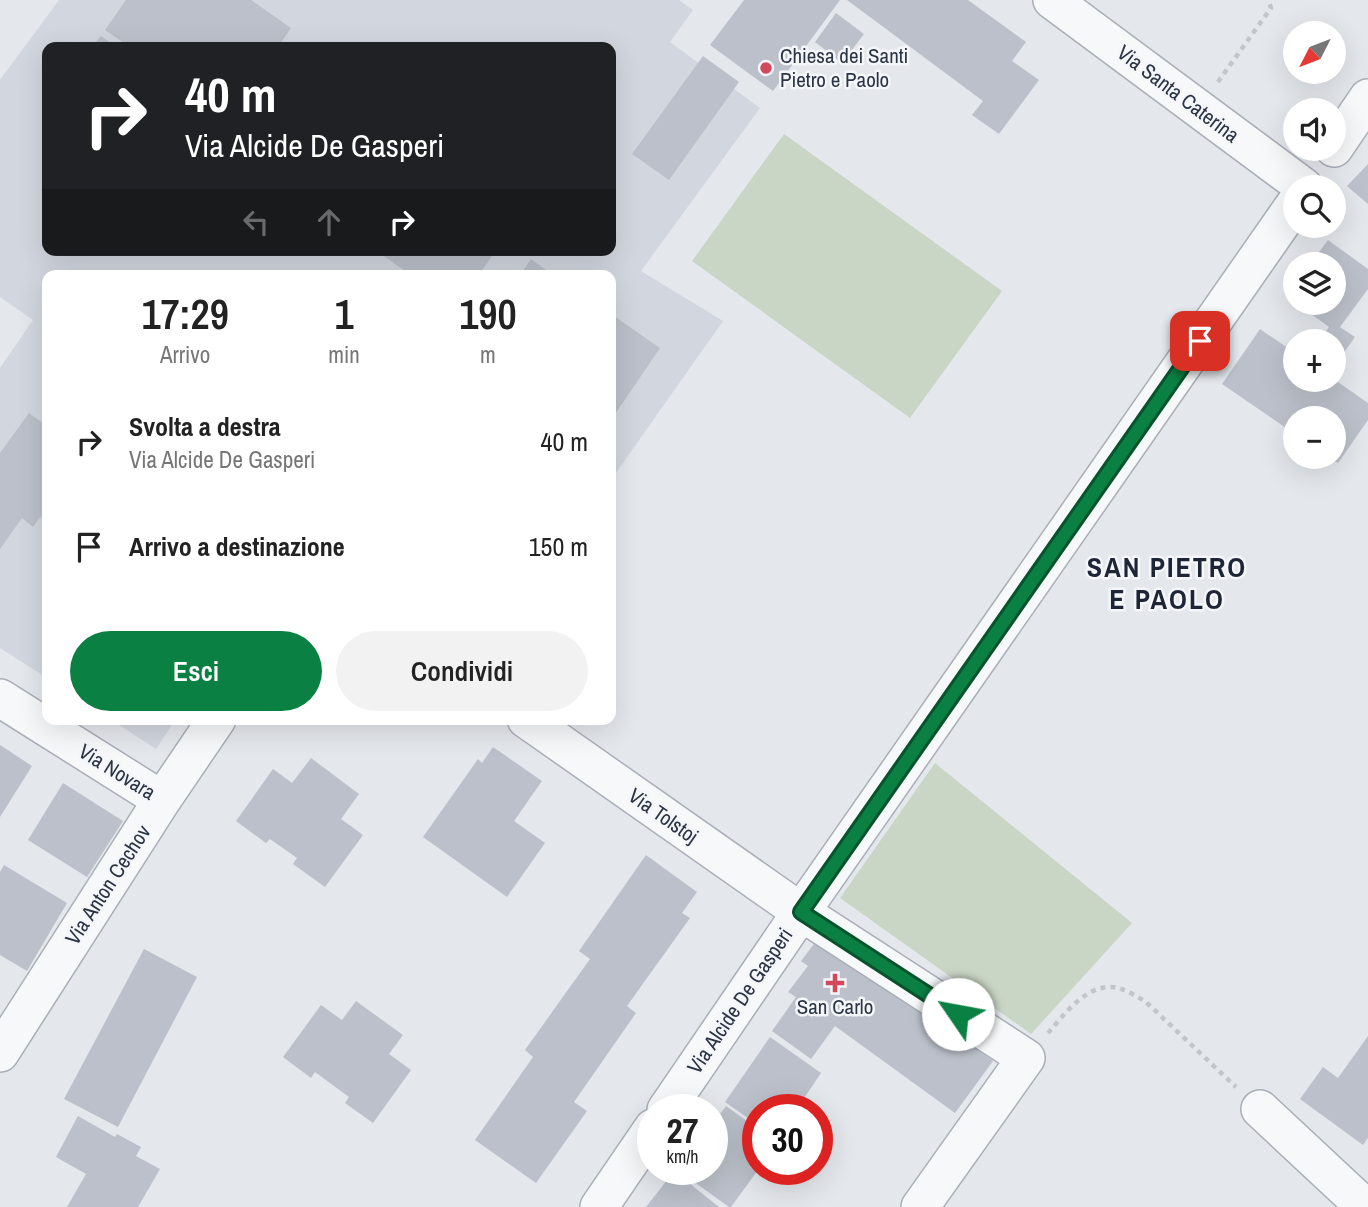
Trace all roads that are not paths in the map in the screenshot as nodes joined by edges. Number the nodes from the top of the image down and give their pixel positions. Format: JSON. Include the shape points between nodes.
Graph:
{"nodes":[{"id":1,"x":1052,"y":0,"type":"edge"},
{"id":2,"x":1368,"y":98,"type":"edge"},
{"id":3,"x":1346,"y":129,"type":"edge"},
{"id":4,"x":1289,"y":175,"type":"edge"},
{"id":5,"x":1283,"y":221,"type":"edge"},
{"id":6,"x":0,"y":698,"type":"edge"},
{"id":7,"x":42,"y":724,"type":"edge"},
{"id":8,"x":43,"y":725,"type":"edge"},
{"id":9,"x":213,"y":725,"type":"edge"},
{"id":10,"x":535,"y":725,"type":"edge"},
{"id":11,"x":162,"y":800,"type":"junction"},
{"id":12,"x":801,"y":912,"type":"junction"},
{"id":13,"x":0,"y":1053,"type":"edge"},
{"id":14,"x":677,"y":1094,"type":"edge"},
{"id":15,"x":1260,"y":1110,"type":"road end"},
{"id":16,"x":637,"y":1151,"type":"edge"},
{"id":17,"x":598,"y":1207,"type":"edge"},
{"id":18,"x":920,"y":1207,"type":"edge"},
{"id":19,"x":1365,"y":1207,"type":"edge"}],
"edges":[{"from":1,"to":4,"type":"street","name":"Via Santa Caterina"},
{"from":2,"to":3,"type":"street"},
{"from":5,"to":12,"type":"street","name":"Via Alcide De Gasperi"},
{"from":6,"to":7,"type":"street","name":"Via Novara"},
{"from":8,"to":11,"type":"street","name":"Via Novara"},
{"from":9,"to":11,"type":"street","name":"Via Anton Cechov"},
{"from":10,"to":12,"type":"street","name":"Via Tolstoj"},
{"from":11,"to":13,"type":"street","name":"Via Anton Cechov"},
{"from":12,"to":14,"type":"street","name":"Via Alcide De Gasperi"},
{"from":12,"to":18,"type":"street","name":"Via Tolstoj","via":[[1026,1058]]},
{"from":15,"to":19,"type":"street"},
{"from":16,"to":17,"type":"street"}]}
